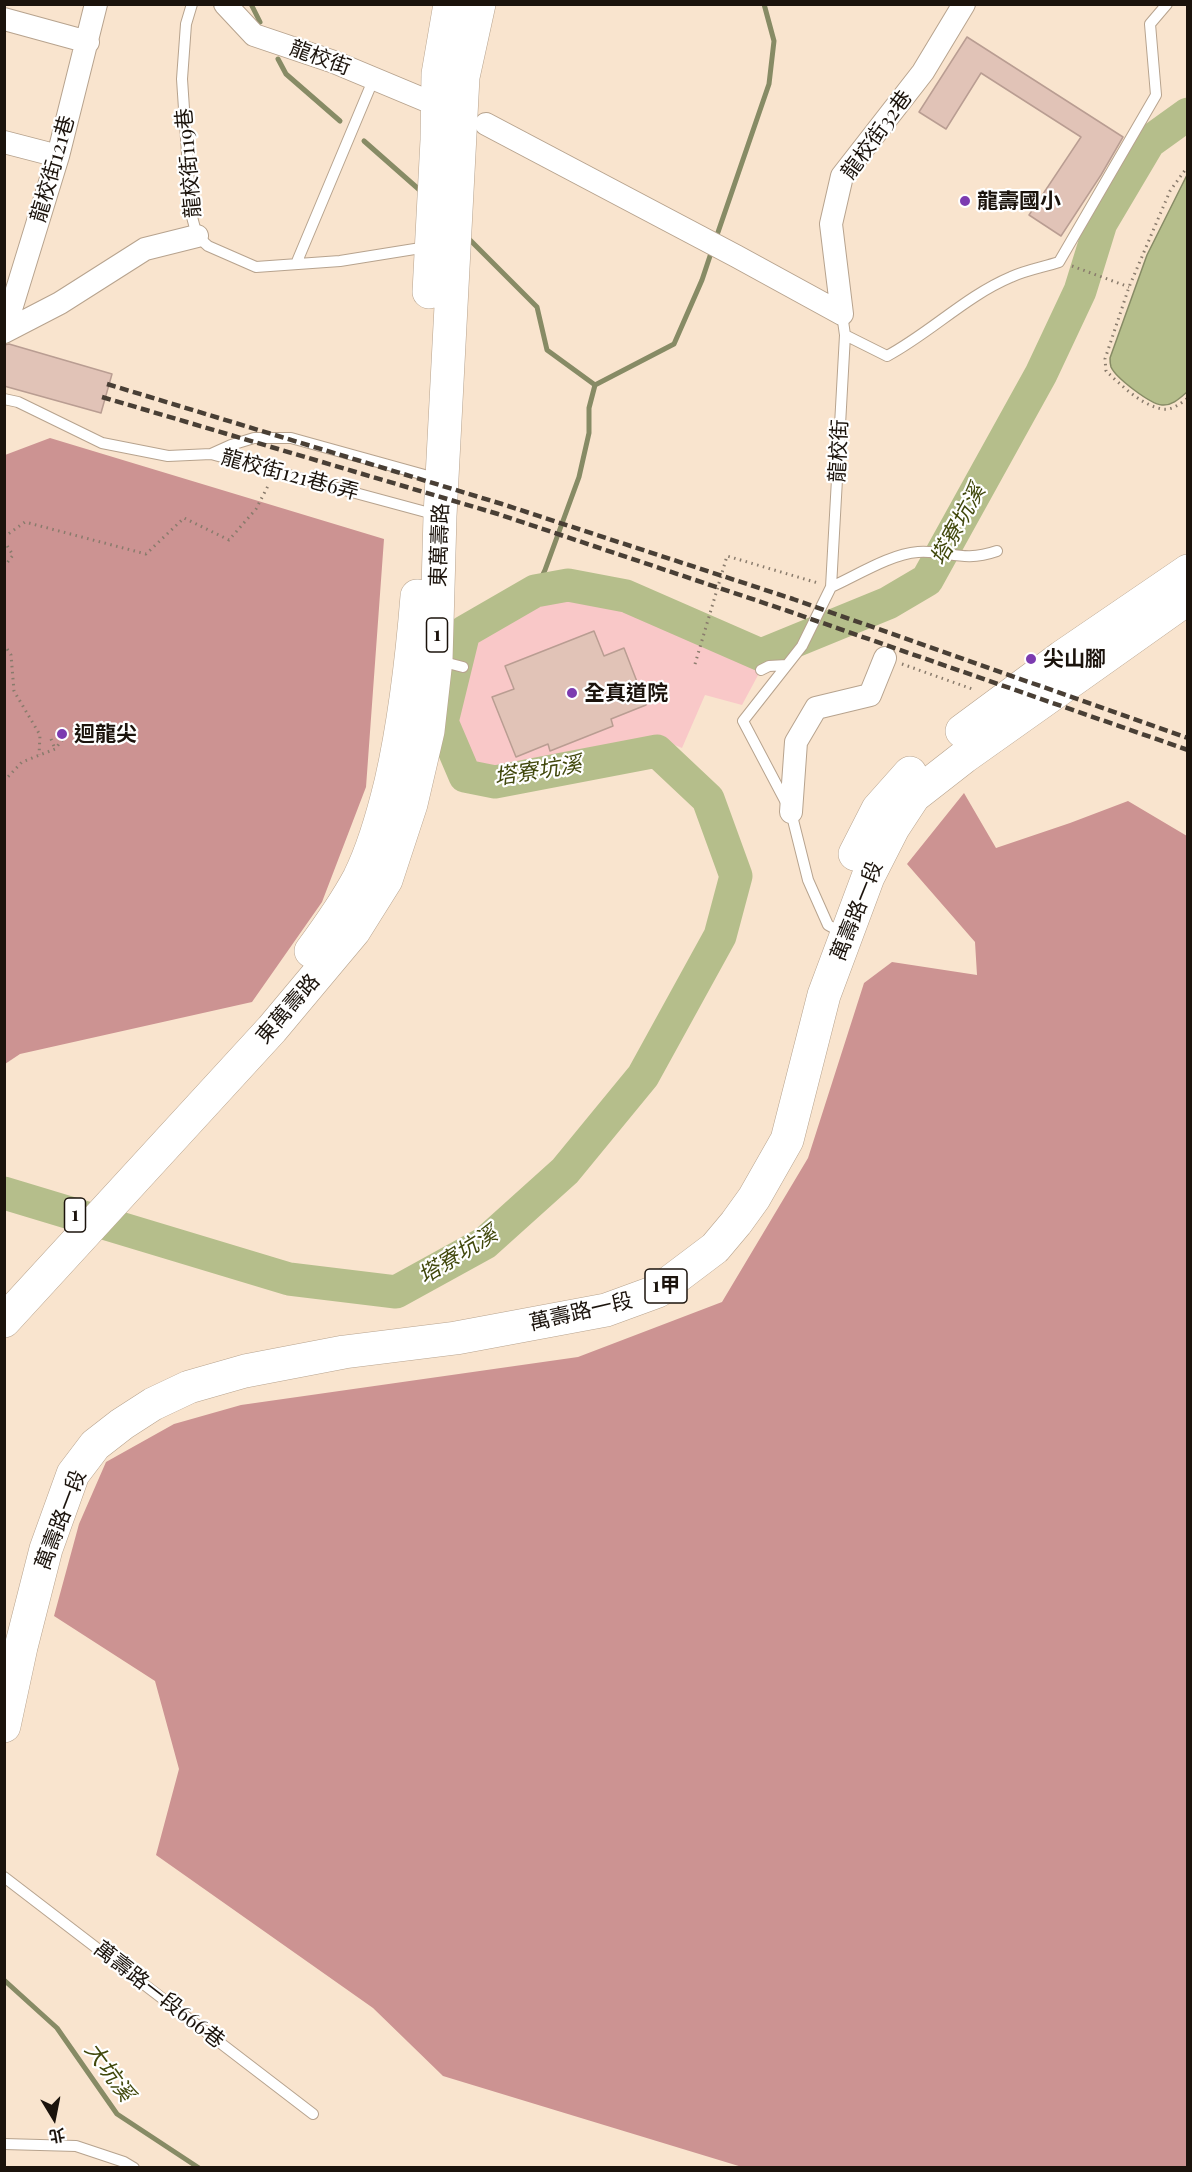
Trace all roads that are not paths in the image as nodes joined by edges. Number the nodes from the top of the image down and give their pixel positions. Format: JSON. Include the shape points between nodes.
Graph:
{"nodes":[{"id":1,"x":96,"y":4,"type":"edge"},
{"id":2,"x":192,"y":4,"type":"edge"},
{"id":3,"x":225,"y":4,"type":"edge"},
{"id":4,"x":450,"y":4,"type":"edge"},
{"id":5,"x":479,"y":4,"type":"edge"},
{"id":6,"x":964,"y":4,"type":"edge"},
{"id":7,"x":1167,"y":4,"type":"edge"},
{"id":8,"x":4,"y":19,"type":"edge"},
{"id":9,"x":88,"y":42,"type":"junction"},
{"id":10,"x":374,"y":78,"type":"junction"},
{"id":11,"x":425,"y":100,"type":"dead end"},
{"id":12,"x":486,"y":124,"type":"dead end"},
{"id":13,"x":4,"y":142,"type":"edge"},
{"id":14,"x":58,"y":156,"type":"junction"},
{"id":15,"x":197,"y":236,"type":"junction"},
{"id":16,"x":443,"y":246,"type":"junction"},
{"id":17,"x":296,"y":264,"type":"junction"},
{"id":18,"x":844,"y":324,"type":"junction"},
{"id":19,"x":4,"y":332,"type":"edge"},
{"id":20,"x":4,"y":399,"type":"edge"},
{"id":21,"x":211,"y":454,"type":"junction"},
{"id":22,"x":434,"y":477,"type":"junction"},
{"id":23,"x":431,"y":514,"type":"junction"},
{"id":24,"x":997,"y":551,"type":"dead end"},
{"id":25,"x":1188,"y":571,"type":"edge"},
{"id":26,"x":831,"y":587,"type":"junction"},
{"id":27,"x":1188,"y":598,"type":"edge"},
{"id":28,"x":885,"y":658,"type":"road end"},
{"id":29,"x":787,"y":665,"type":"junction"},
{"id":30,"x":761,"y":670,"type":"dead end"},
{"id":31,"x":791,"y":812,"type":"junction"},
{"id":32,"x":838,"y":930,"type":"junction"},
{"id":33,"x":131,"y":1168,"type":"junction"},
{"id":34,"x":4,"y":1292,"type":"edge"},
{"id":35,"x":4,"y":1321,"type":"edge"},
{"id":36,"x":4,"y":1632,"type":"edge"},
{"id":37,"x":4,"y":1726,"type":"edge"},
{"id":38,"x":4,"y":1877,"type":"edge"},
{"id":39,"x":313,"y":2114,"type":"dead end"},
{"id":40,"x":4,"y":2144,"type":"edge"},
{"id":41,"x":134,"y":2168,"type":"edge"}],
"edges":[{"from":1,"to":9,"type":"street","name":"龍校街121巷"},
{"from":2,"to":15,"type":"lane","name":"龍校街119巷","via":[[186,24],[182,79],[191,213]]},
{"from":3,"to":10,"type":"street","name":"龍校街","via":[[254,36]]},
{"from":4,"to":16,"type":"main road","name":"東萬壽路","number":"1","via":[[438,74]]},
{"from":5,"to":16,"type":"main road","name":"東萬壽路","number":"1","via":[[463,77]]},
{"from":6,"to":18,"type":"street","name":"龍校街32巷","via":[[923,72],[842,176],[831,224]]},
{"from":7,"to":18,"type":"lane","via":[[1150,24],[1156,95],[1059,262],[1011,277],[887,356]]},
{"from":8,"to":9,"type":"street"},
{"from":9,"to":14,"type":"street","name":"龍校街121巷"},
{"from":10,"to":11,"type":"street","name":"龍校街"},
{"from":10,"to":17,"type":"lane"},
{"from":12,"to":18,"type":"street","via":[[726,250]]},
{"from":13,"to":14,"type":"street"},
{"from":14,"to":19,"type":"street","name":"龍校街121巷"},
{"from":15,"to":17,"type":"lane","name":"龍校街119巷","via":[[208,246],[256,267]]},
{"from":15,"to":19,"type":"street","name":"龍校街121巷","via":[[145,249],[60,303]]},
{"from":16,"to":17,"type":"lane","name":"龍校街119巷"},
{"from":16,"to":22,"type":"main road","name":"東萬壽路","number":"1"},
{"from":18,"to":26,"type":"lane","name":"龍校街"},
{"from":20,"to":21,"type":"lane","name":"龍校街121巷6弄","via":[[102,443],[168,456]]},
{"from":21,"to":22,"type":"lane","via":[[254,438],[291,438]]},
{"from":21,"to":23,"type":"lane","name":"龍校街121巷6弄"},
{"from":22,"to":23,"type":"main road","name":"東萬壽路","number":"1"},
{"from":23,"to":33,"type":"main road","name":"東萬壽路","number":"1","via":[[437,662],[428,731],[411,804],[386,880],[347,940],[272,1029]]},
{"from":24,"to":26,"type":"lane","via":[[971,558],[921,552],[903,554]]},
{"from":25,"to":32,"type":"main road","name":"萬壽路一段","number":"1甲","via":[[1062,657],[916,766],[878,809],[856,850]]},
{"from":26,"to":29,"type":"lane","name":"龍校街","via":[[802,646]]},
{"from":27,"to":32,"type":"main road","name":"萬壽路一段","number":"1甲","via":[[914,796]]},
{"from":28,"to":31,"type":"street","via":[[870,695],[816,708],[796,742]]},
{"from":29,"to":30,"type":"lane"},
{"from":29,"to":31,"type":"lane","name":"龍校街","via":[[742,721]]},
{"from":31,"to":32,"type":"lane","name":"龍校街","via":[[808,880]]},
{"from":32,"to":36,"type":"main road","name":"萬壽路一段","number":"1甲","via":[[807,1002],[765,1133],[726,1204],[689,1246],[622,1288],[239,1351],[167,1372],[103,1411],[55,1467],[32,1525]]},
{"from":32,"to":37,"type":"main road","name":"萬壽路一段","number":"1甲","via":[[787,1140],[754,1198],[715,1248],[658,1291],[606,1310],[245,1371],[189,1387],[153,1404],[95,1445],[73,1474],[46,1549]]},
{"from":33,"to":34,"type":"main road","number":"1"},
{"from":33,"to":35,"type":"main road","number":"1","via":[[68,1254]]},
{"from":38,"to":39,"type":"lane","name":"萬壽路一段666巷"},
{"from":40,"to":41,"type":"lane","via":[[76,2146]]}]}
